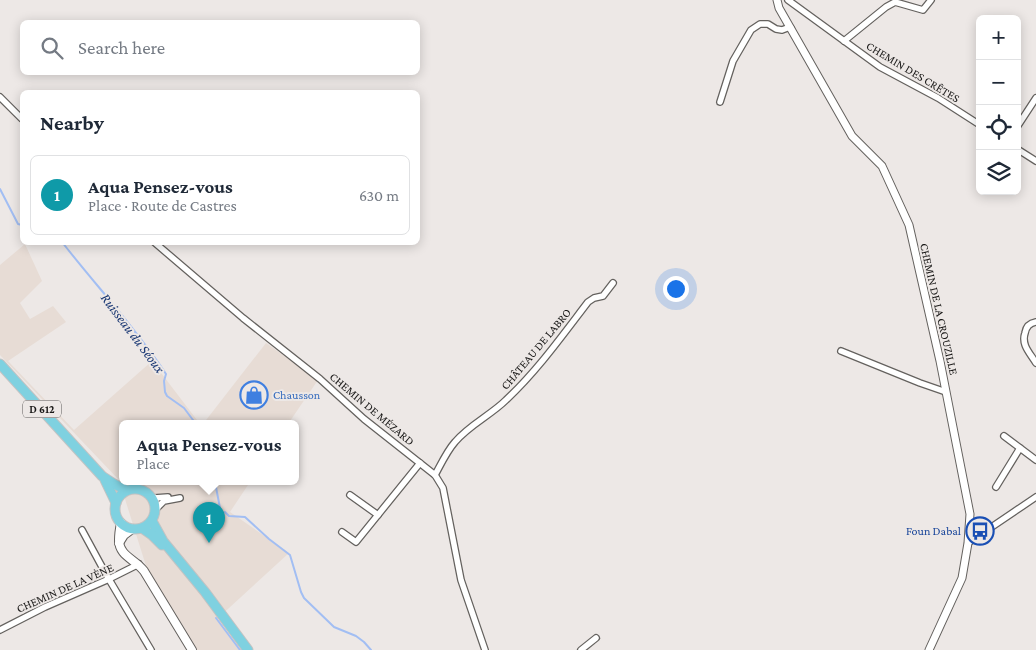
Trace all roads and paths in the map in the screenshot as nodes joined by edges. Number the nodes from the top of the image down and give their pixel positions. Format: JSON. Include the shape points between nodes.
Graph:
{"nodes":[{"id":1,"x":777,"y":0,"type":"edge"},
{"id":2,"x":788,"y":0,"type":"edge"},
{"id":3,"x":931,"y":0,"type":"edge"},
{"id":4,"x":792,"y":28,"type":"junction"},
{"id":5,"x":844,"y":41,"type":"junction"},
{"id":6,"x":0,"y":97,"type":"edge"},
{"id":7,"x":1036,"y":98,"type":"edge"},
{"id":8,"x":720,"y":102,"type":"dead end"},
{"id":9,"x":20,"y":117,"type":"edge"},
{"id":10,"x":1021,"y":121,"type":"edge"},
{"id":11,"x":976,"y":122,"type":"edge"},
{"id":12,"x":1019,"y":150,"type":"edge"},
{"id":13,"x":1036,"y":160,"type":"edge"},
{"id":14,"x":158,"y":245,"type":"edge"},
{"id":15,"x":614,"y":283,"type":"dead end"},
{"id":16,"x":1036,"y":322,"type":"edge"},
{"id":17,"x":841,"y":351,"type":"dead end"},
{"id":18,"x":1036,"y":363,"type":"edge"},
{"id":19,"x":0,"y":364,"type":"edge"},
{"id":20,"x":946,"y":392,"type":"junction"},
{"id":21,"x":1004,"y":436,"type":"dead end"},
{"id":22,"x":1020,"y":448,"type":"junction"},
{"id":23,"x":1036,"y":460,"type":"edge"},
{"id":24,"x":420,"y":463,"type":"junction"},
{"id":25,"x":436,"y":475,"type":"junction"},
{"id":26,"x":102,"y":476,"type":"junction"},
{"id":27,"x":996,"y":488,"type":"dead end"},
{"id":28,"x":126,"y":490,"type":"junction"},
{"id":29,"x":350,"y":495,"type":"dead end"},
{"id":30,"x":154,"y":498,"type":"junction"},
{"id":31,"x":1036,"y":498,"type":"edge"},
{"id":32,"x":116,"y":503,"type":"junction"},
{"id":33,"x":156,"y":509,"type":"junction"},
{"id":34,"x":378,"y":515,"type":"junction"},
{"id":35,"x":152,"y":521,"type":"junction"},
{"id":36,"x":121,"y":523,"type":"junction"},
{"id":37,"x":137,"y":529,"type":"junction"},
{"id":38,"x":82,"y":530,"type":"dead end"},
{"id":39,"x":342,"y":532,"type":"dead end"},
{"id":40,"x":119,"y":543,"type":"junction"},
{"id":41,"x":968,"y":543,"type":"junction"},
{"id":42,"x":138,"y":564,"type":"junction"},
{"id":43,"x":109,"y":579,"type":"junction"},
{"id":44,"x":220,"y":614,"type":"junction"},
{"id":45,"x":0,"y":630,"type":"edge"},
{"id":46,"x":596,"y":638,"type":"dead end"},
{"id":47,"x":151,"y":650,"type":"edge"},
{"id":48,"x":192,"y":650,"type":"edge"},
{"id":49,"x":248,"y":650,"type":"edge"},
{"id":50,"x":485,"y":650,"type":"edge"},
{"id":51,"x":582,"y":650,"type":"edge"},
{"id":52,"x":929,"y":650,"type":"edge"}],
"edges":[{"from":1,"to":4,"type":"street","name":"CHEMIN DE LA CROUZILLE"},
{"from":2,"to":5,"type":"street","name":"CHEMIN DES CRÊTES"},
{"from":3,"to":5,"type":"street","via":[[923,10],[895,2]]},
{"from":4,"to":8,"type":"street","via":[[782,30],[760,24],[751,30],[733,61]]},
{"from":4,"to":20,"type":"street","name":"CHEMIN DE LA CROUZILLE","via":[[852,136],[882,166],[909,225]]},
{"from":5,"to":11,"type":"street","name":"CHEMIN DES CRÊTES","via":[[880,67]]},
{"from":6,"to":9,"type":"street"},
{"from":7,"to":10,"type":"street"},
{"from":12,"to":13,"type":"street"},
{"from":14,"to":24,"type":"street","name":"CHEMIN DE MÉZARD"},
{"from":15,"to":25,"type":"street","name":"CHÂTEAU DE LABRO","via":[[603,296],[588,302],[520,386],[456,441]]},
{"from":16,"to":18,"type":"street","via":[[1026,329],[1023,339],[1026,350]]},
{"from":17,"to":20,"type":"street"},
{"from":19,"to":26,"type":"main road","number":"D 612"},
{"from":20,"to":41,"type":"street","name":"CHEMIN DE LA CROUZILLE","via":[[970,514]]},
{"from":21,"to":22,"type":"street"},
{"from":22,"to":23,"type":"street"},
{"from":22,"to":27,"type":"street"},
{"from":24,"to":25,"type":"street","name":"CHEMIN DE MÉZARD"},
{"from":24,"to":34,"type":"street"},
{"from":25,"to":50,"type":"street","via":[[443,488],[461,580]]},
{"from":26,"to":28,"type":"main road","number":"D 612"},
{"from":26,"to":32,"type":"main road","number":"D 612"},
{"from":28,"to":30,"type":"main road","via":[[138,488]]},
{"from":28,"to":32,"type":"main road"},
{"from":29,"to":34,"type":"street"},
{"from":30,"to":33,"type":"main road"},
{"from":30,"to":33,"type":"street","via":[[180,498],[164,501]]},
{"from":31,"to":41,"type":"street"},
{"from":32,"to":36,"type":"main road"},
{"from":33,"to":35,"type":"main road"},
{"from":34,"to":39,"type":"street","via":[[356,542]]},
{"from":35,"to":37,"type":"main road"},
{"from":35,"to":44,"type":"main road","via":[[163,541]]},
{"from":36,"to":37,"type":"main road"},
{"from":36,"to":40,"type":"main road"},
{"from":37,"to":40,"type":"main road","via":[[124,535]]},
{"from":37,"to":44,"type":"main road","via":[[160,544]]},
{"from":38,"to":43,"type":"street"},
{"from":40,"to":42,"type":"main road","via":[[123,553]]},
{"from":41,"to":52,"type":"street","name":"CHEMIN DE LA CROUZILLE","via":[[962,578]]},
{"from":42,"to":43,"type":"street","name":"CHEMIN DE LA VÈNE"},
{"from":42,"to":48,"type":"main road"},
{"from":43,"to":45,"type":"street","name":"CHEMIN DE LA VÈNE"},
{"from":43,"to":47,"type":"street"},
{"from":44,"to":49,"type":"main road"},
{"from":46,"to":51,"type":"street"}]}
